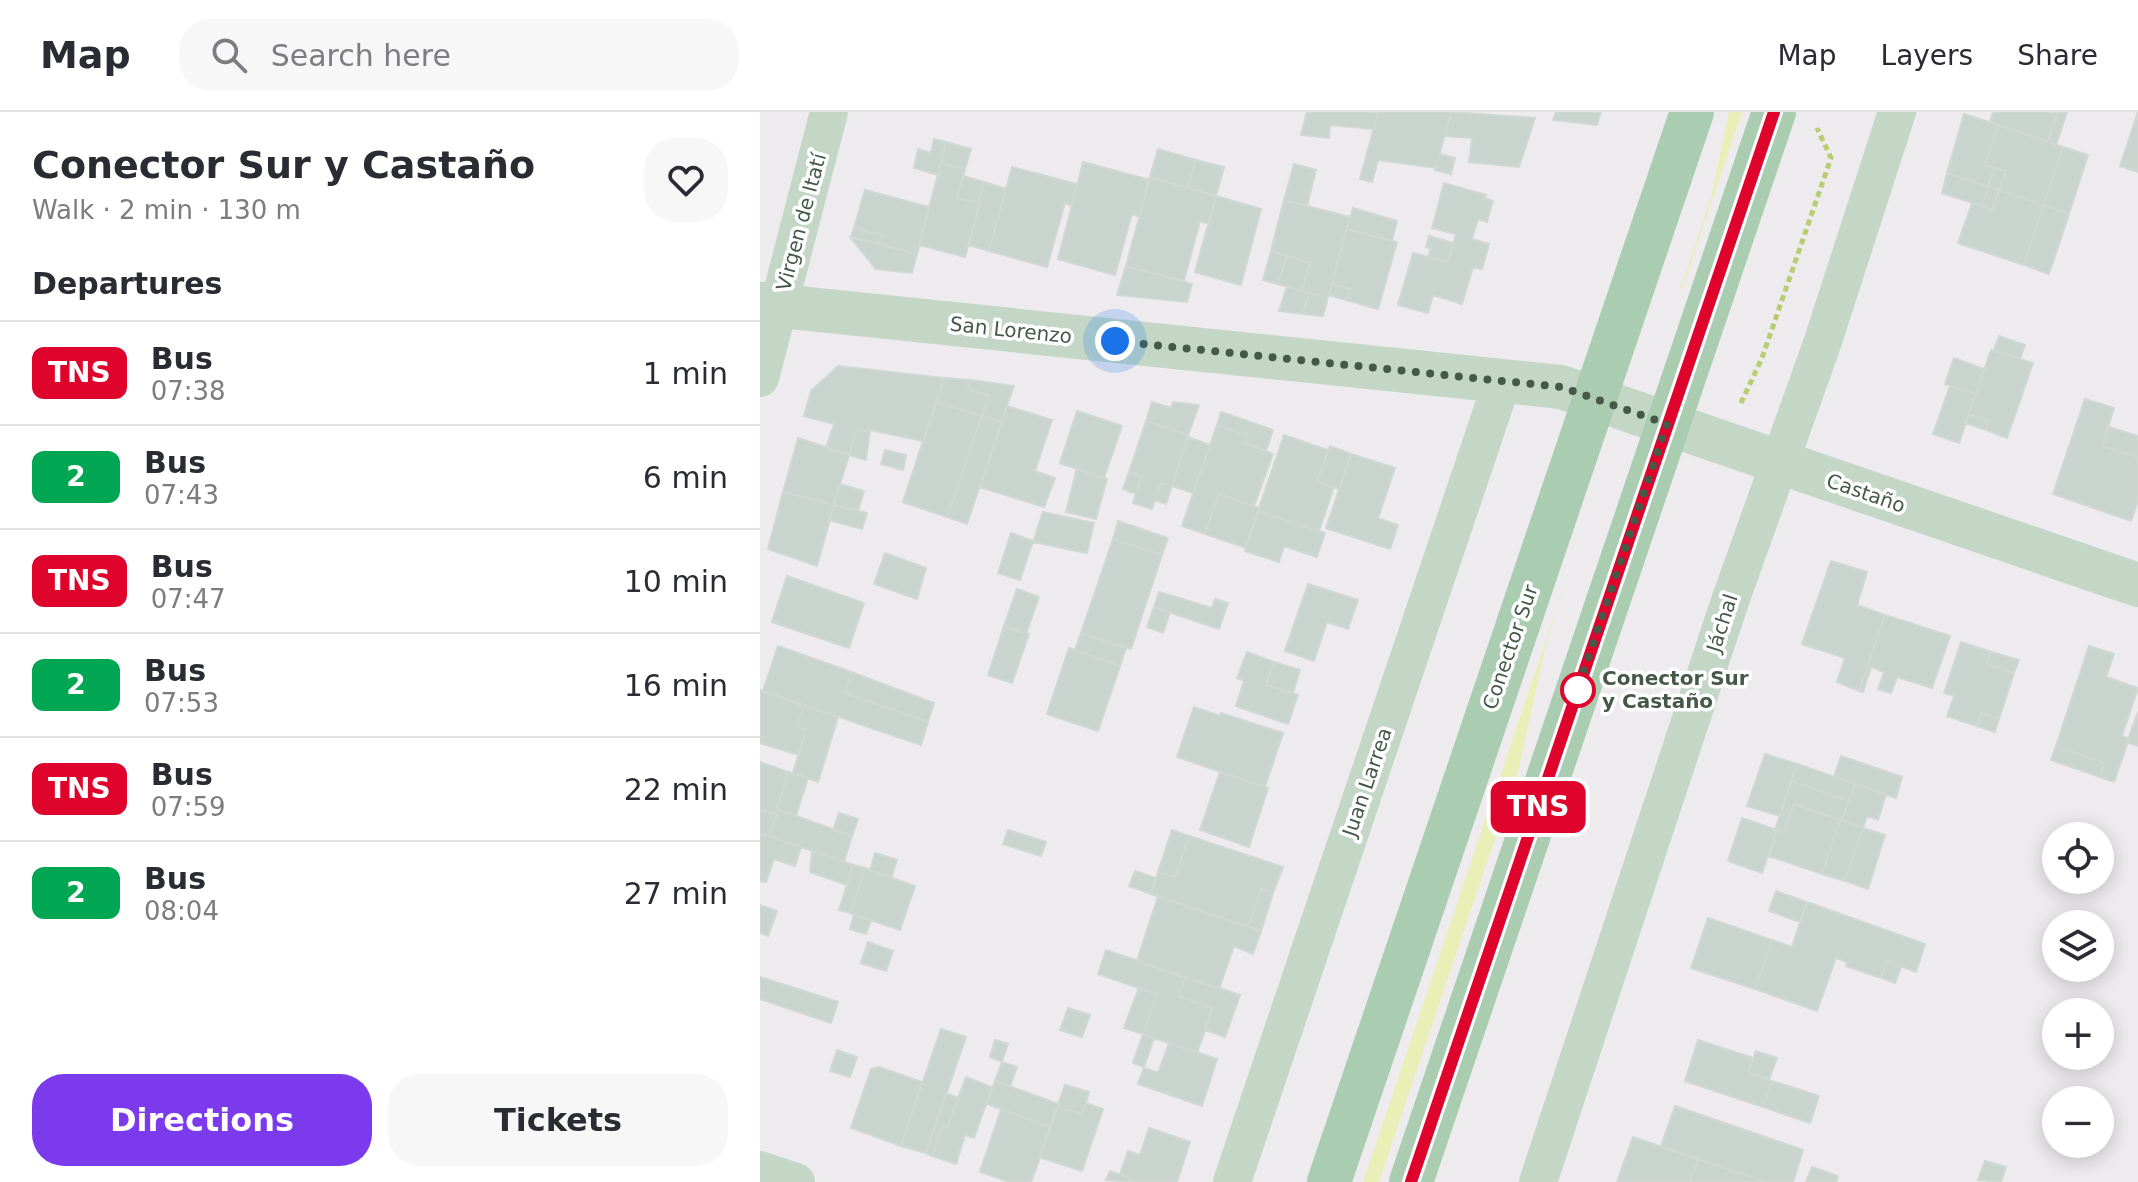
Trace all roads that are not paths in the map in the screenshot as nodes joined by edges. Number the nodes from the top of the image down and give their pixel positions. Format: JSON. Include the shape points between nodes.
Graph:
{"nodes":[{"id":1,"x":829,"y":112,"type":"edge"},
{"id":2,"x":1692,"y":112,"type":"edge"},
{"id":3,"x":1774,"y":112,"type":"edge"},
{"id":4,"x":1897,"y":112,"type":"edge"},
{"id":5,"x":770,"y":305,"type":"edge"},
{"id":6,"x":760,"y":378,"type":"edge"},
{"id":7,"x":1502,"y":382,"type":"junction"},
{"id":8,"x":1594,"y":399,"type":"junction"},
{"id":9,"x":1667,"y":424,"type":"junction"},
{"id":10,"x":1780,"y":463,"type":"junction"},
{"id":11,"x":2138,"y":585,"type":"edge"},
{"id":12,"x":760,"y":1170,"type":"edge"},
{"id":13,"x":796,"y":1182,"type":"edge"},
{"id":14,"x":1232,"y":1182,"type":"edge"},
{"id":15,"x":1329,"y":1182,"type":"edge"},
{"id":16,"x":1411,"y":1182,"type":"edge"},
{"id":17,"x":1538,"y":1182,"type":"edge"}],
"edges":[{"from":1,"to":5,"type":"street","name":"Virgen de Itatí"},
{"from":2,"to":8,"type":"main road","name":"Conector Sur"},
{"from":3,"to":9,"type":"main road"},
{"from":4,"to":10,"type":"street","name":"Jáchal"},
{"from":5,"to":6,"type":"street","name":"Virgen de Itatí"},
{"from":5,"to":7,"type":"street","name":"San Lorenzo"},
{"from":7,"to":8,"type":"street","name":"San Lorenzo","via":[[1561,387]]},
{"from":7,"to":14,"type":"street","name":"Juan Larrea"},
{"from":8,"to":9,"type":"street","name":"Castaño"},
{"from":8,"to":15,"type":"main road","name":"Conector Sur"},
{"from":9,"to":10,"type":"street","name":"Castaño"},
{"from":9,"to":16,"type":"main road"},
{"from":10,"to":11,"type":"street","name":"Castaño"},
{"from":10,"to":17,"type":"street","name":"Jáchal"},
{"from":12,"to":13,"type":"street"}]}
